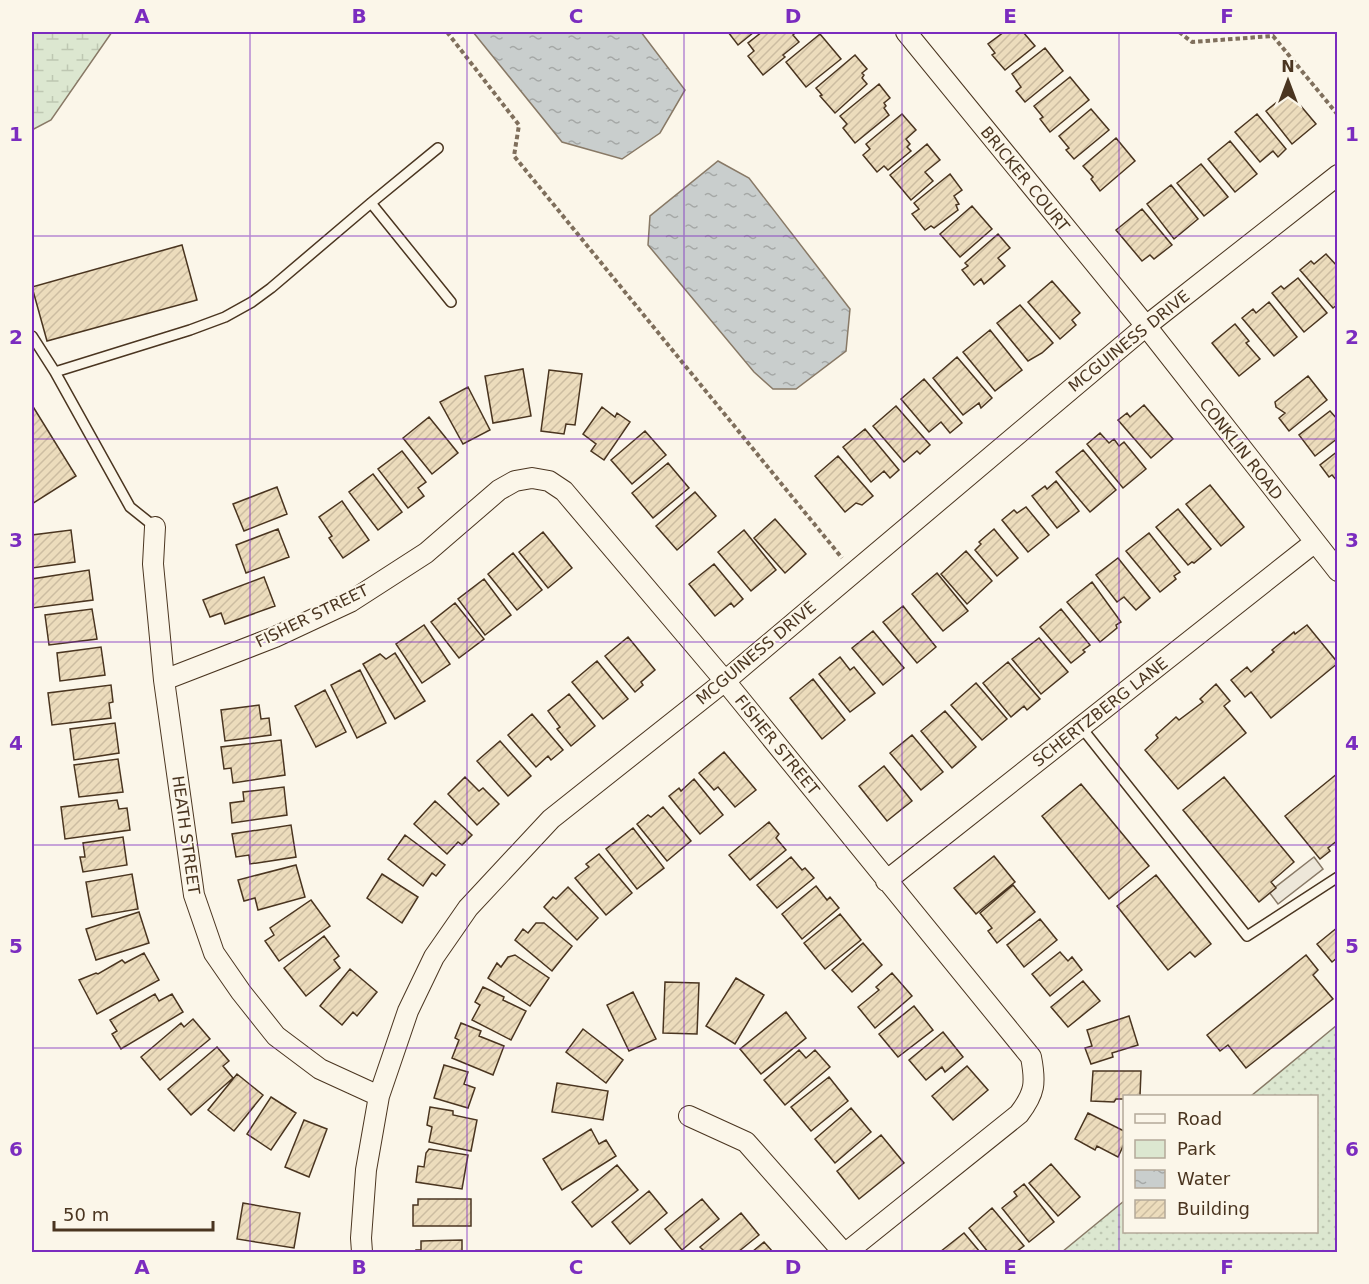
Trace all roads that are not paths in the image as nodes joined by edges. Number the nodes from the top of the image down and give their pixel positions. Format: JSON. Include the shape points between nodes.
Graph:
{"nodes":[{"id":1,"x":906,"y":32,"type":"edge"},
{"id":2,"x":438,"y":148,"type":"dead end"},
{"id":3,"x":1338,"y":175,"type":"edge"},
{"id":4,"x":371,"y":203,"type":"junction"},
{"id":5,"x":451,"y":302,"type":"dead end"},
{"id":6,"x":1146,"y":326,"type":"junction"},
{"id":7,"x":32,"y":336,"type":"edge"},
{"id":8,"x":55,"y":372,"type":"junction"},
{"id":9,"x":155,"y":527,"type":"joint"},
{"id":10,"x":1315,"y":542,"type":"junction"},
{"id":11,"x":1338,"y":571,"type":"edge"},
{"id":12,"x":164,"y":680,"type":"junction"},
{"id":13,"x":725,"y":681,"type":"junction"},
{"id":14,"x":1081,"y":727,"type":"junction"},
{"id":15,"x":1338,"y":877,"type":"edge"},
{"id":16,"x":886,"y":881,"type":"junction"},
{"id":17,"x":380,"y":1096,"type":"junction"},
{"id":18,"x":689,"y":1116,"type":"dead end"},
{"id":19,"x":362,"y":1252,"type":"edge"},
{"id":20,"x":845,"y":1252,"type":"edge"}],
"edges":[{"from":1,"to":6,"type":"street","name":"BRICKER COURT"},
{"from":2,"to":4,"type":"lane"},
{"from":3,"to":6,"type":"street","name":"MCGUINESS DRIVE"},
{"from":4,"to":5,"type":"lane"},
{"from":4,"to":8,"type":"lane","via":[[271,288],[225,317]]},
{"from":6,"to":10,"type":"street","name":"CONKLIN ROAD"},
{"from":6,"to":13,"type":"street","name":"MCGUINESS DRIVE"},
{"from":7,"to":8,"type":"lane"},
{"from":8,"to":9,"type":"lane","via":[[130,507]]},
{"from":9,"to":12,"type":"street","name":"HEATH STREET","via":[[153,564]]},
{"from":10,"to":11,"type":"street","name":"CONKLIN ROAD"},
{"from":10,"to":14,"type":"street","name":"SCHERTZBERG LANE"},
{"from":12,"to":13,"type":"street","name":"FISHER STREET","via":[[350,602],[426,554],[499,490],[514,481],[532,478],[564,491]]},
{"from":12,"to":17,"type":"street","name":"HEATH STREET","via":[[194,895],[214,954],[276,1036],[320,1069]]},
{"from":13,"to":16,"type":"street","name":"FISHER STREET"},
{"from":13,"to":17,"type":"street","name":"MCGUINESS DRIVE","via":[[551,819],[468,908],[434,957],[408,1011]]},
{"from":14,"to":15,"type":"lane","via":[[1246,936]]},
{"from":14,"to":16,"type":"street","name":"SCHERTZBERG LANE"},
{"from":16,"to":20,"type":"street","name":"FISHER STREET","via":[[1031,1057],[1033,1088],[1030,1100],[1019,1114]]},
{"from":17,"to":19,"type":"street","name":"MCGUINESS DRIVE","via":[[366,1170]]},
{"from":18,"to":20,"type":"street","via":[[746,1142]]}]}
